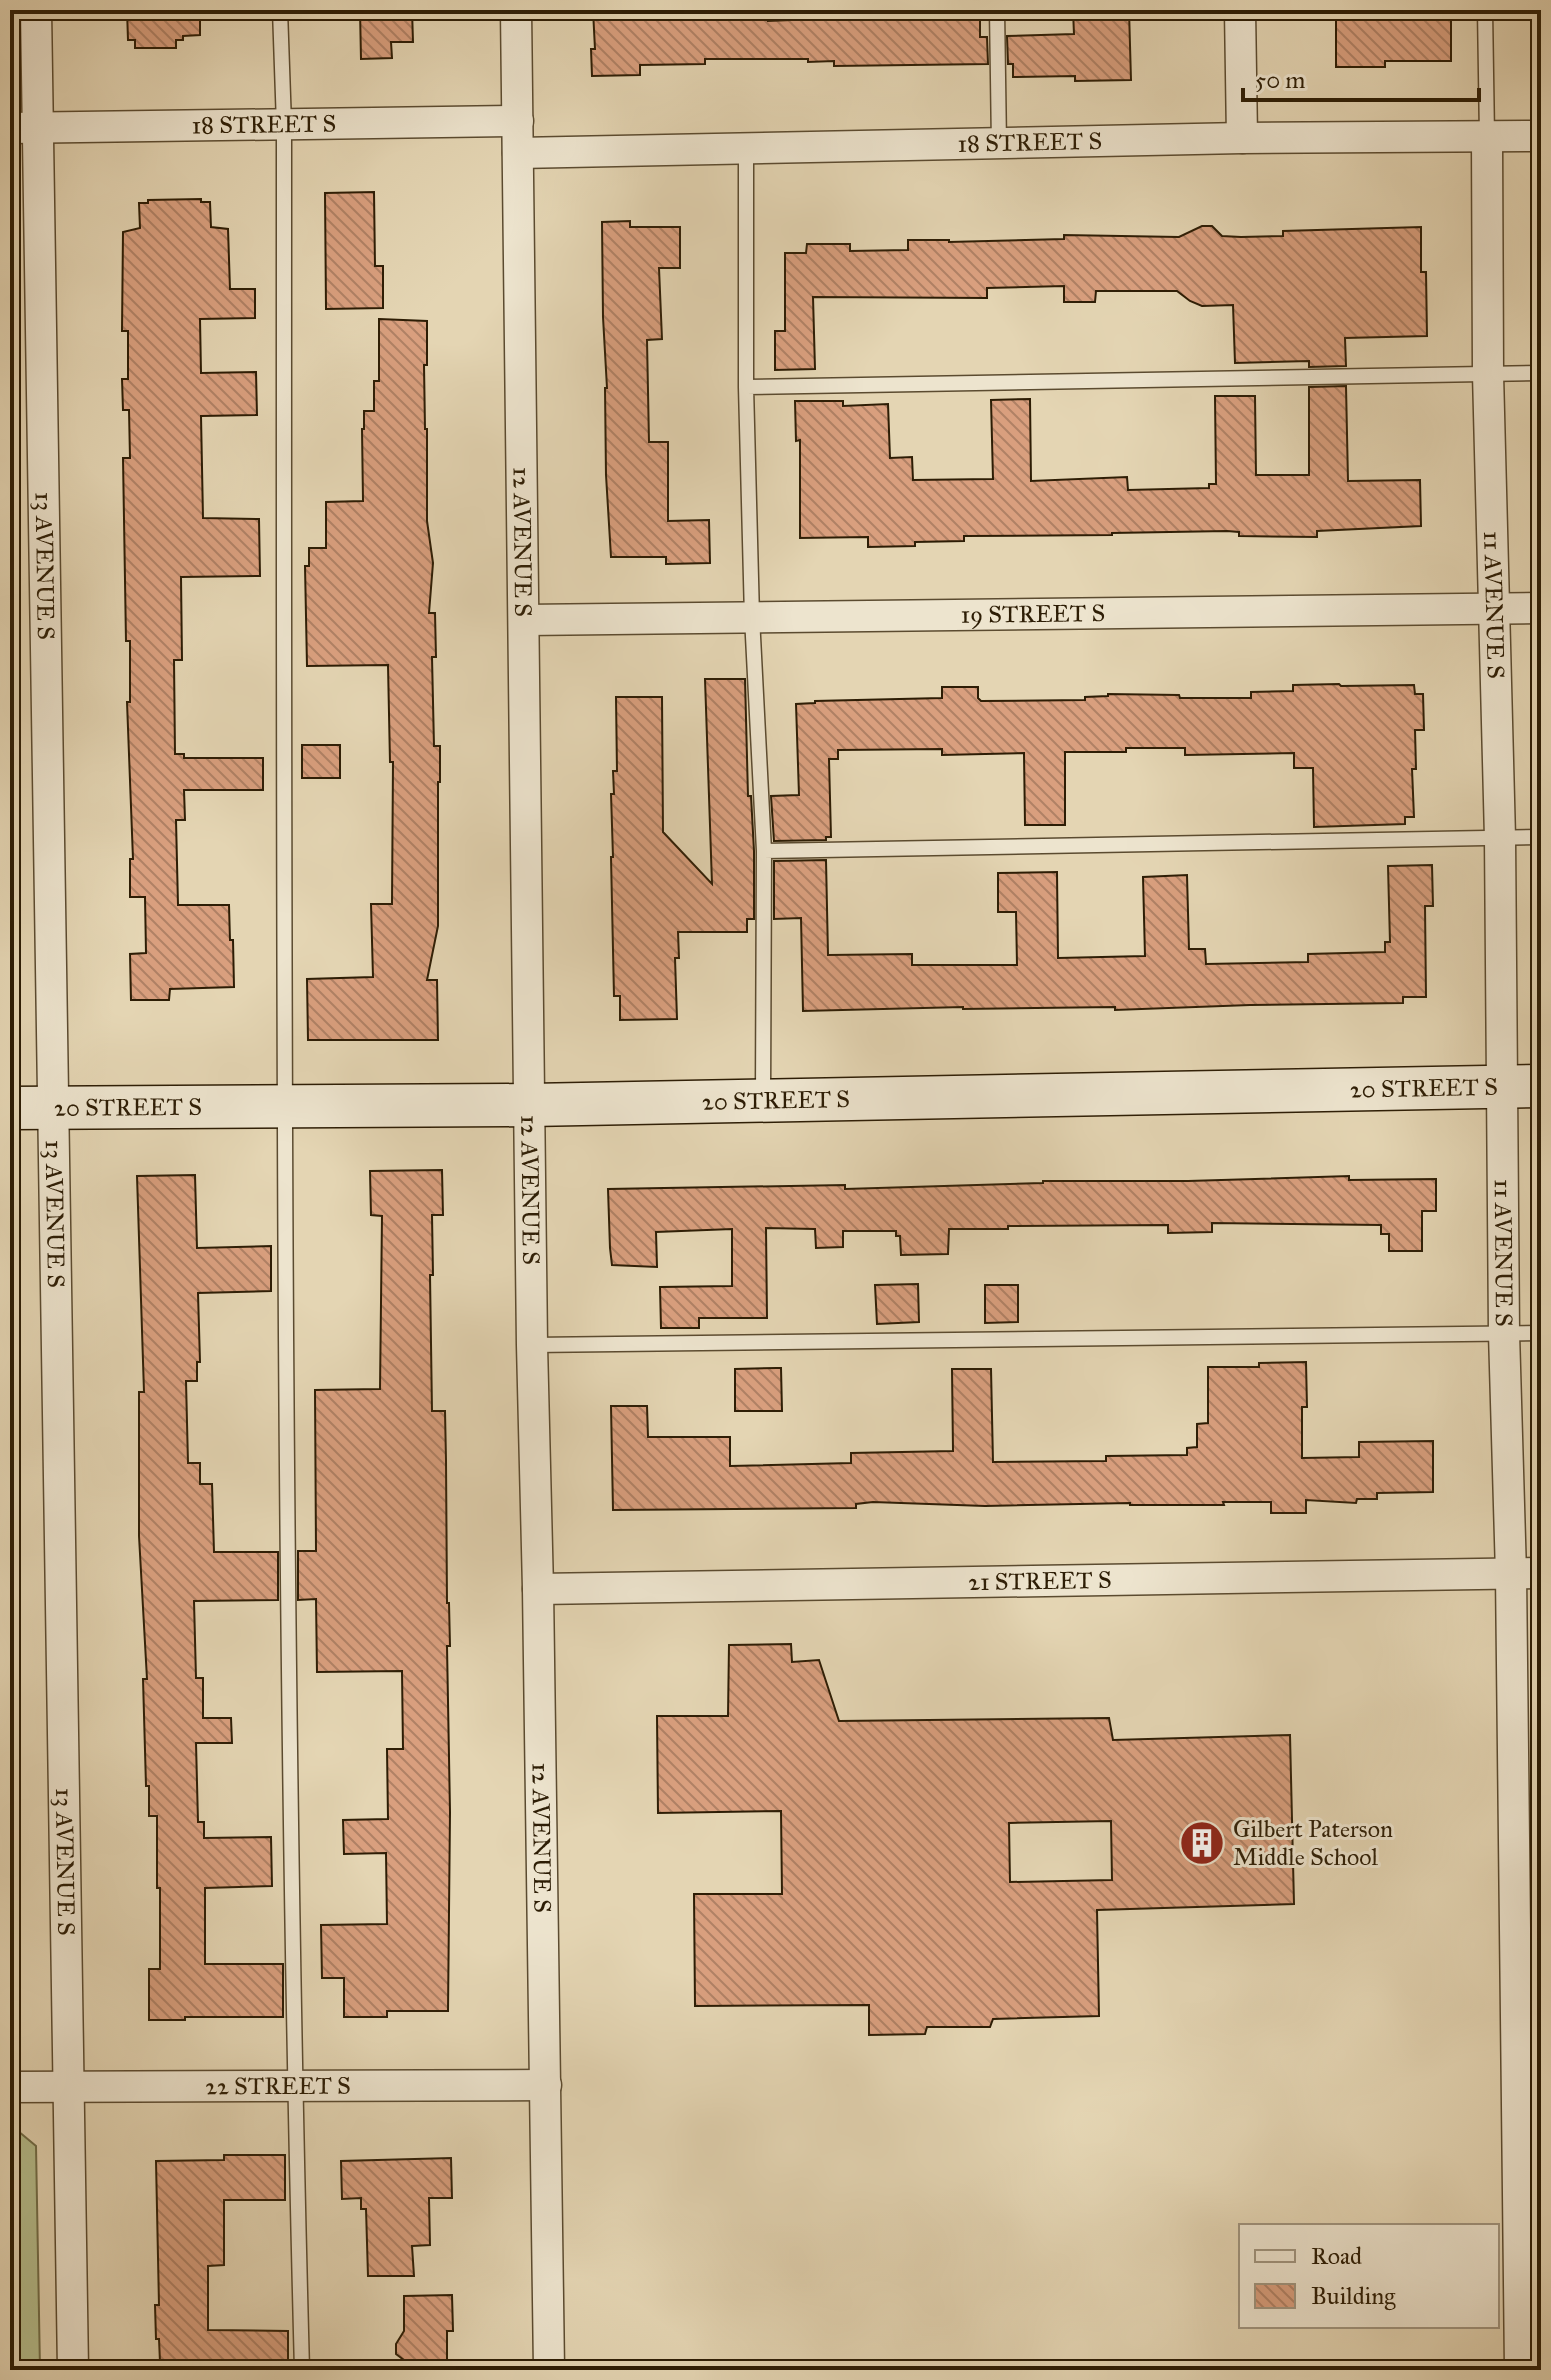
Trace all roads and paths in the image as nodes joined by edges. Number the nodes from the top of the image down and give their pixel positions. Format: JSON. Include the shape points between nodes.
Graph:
{"nodes":[{"id":1,"x":36,"y":10,"type":"edge"},
{"id":2,"x":280,"y":10,"type":"edge"},
{"id":3,"x":516,"y":10,"type":"edge"},
{"id":4,"x":997,"y":10,"type":"edge"},
{"id":5,"x":1240,"y":10,"type":"edge"},
{"id":6,"x":1485,"y":10,"type":"edge"},
{"id":7,"x":518,"y":121,"type":"junction"},
{"id":8,"x":284,"y":125,"type":"junction"},
{"id":9,"x":24,"y":128,"type":"edge"},
{"id":10,"x":1541,"y":136,"type":"edge"},
{"id":11,"x":1487,"y":137,"type":"junction"},
{"id":12,"x":1242,"y":138,"type":"junction"},
{"id":13,"x":999,"y":145,"type":"junction"},
{"id":14,"x":746,"y":149,"type":"junction"},
{"id":15,"x":518,"y":153,"type":"junction"},
{"id":16,"x":1541,"y":373,"type":"edge"},
{"id":17,"x":1488,"y":374,"type":"junction"},
{"id":18,"x":746,"y":387,"type":"junction"},
{"id":19,"x":1541,"y":608,"type":"edge"},
{"id":20,"x":1495,"y":609,"type":"junction"},
{"id":21,"x":752,"y":617,"type":"junction"},
{"id":22,"x":525,"y":620,"type":"junction"},
{"id":23,"x":1541,"y":837,"type":"edge"},
{"id":24,"x":1500,"y":838,"type":"junction"},
{"id":25,"x":764,"y":851,"type":"junction"},
{"id":26,"x":1522,"y":1087,"type":"edge"},
{"id":27,"x":763,"y":1100,"type":"junction"},
{"id":28,"x":530,"y":1105,"type":"junction"},
{"id":29,"x":284,"y":1106,"type":"junction"},
{"id":30,"x":10,"y":1108,"type":"edge"},
{"id":31,"x":54,"y":1108,"type":"junction"},
{"id":32,"x":1504,"y":1333,"type":"junction"},
{"id":33,"x":1541,"y":1333,"type":"edge"},
{"id":34,"x":532,"y":1345,"type":"junction"},
{"id":35,"x":1526,"y":1574,"type":"edge"},
{"id":36,"x":538,"y":1589,"type":"junction"},
{"id":37,"x":70,"y":2085,"type":"junction"},
{"id":38,"x":294,"y":2085,"type":"junction"},
{"id":39,"x":546,"y":2085,"type":"junction"},
{"id":40,"x":10,"y":2087,"type":"edge"},
{"id":41,"x":73,"y":2370,"type":"edge"},
{"id":42,"x":302,"y":2370,"type":"edge"},
{"id":43,"x":549,"y":2370,"type":"edge"},
{"id":44,"x":1520,"y":2370,"type":"edge"}],
"edges":[{"from":1,"to":9,"type":"street","name":"13 AVENUE S"},
{"from":2,"to":8,"type":"lane"},
{"from":3,"to":7,"type":"street","name":"12 AVENUE S"},
{"from":4,"to":13,"type":"lane"},
{"from":5,"to":12,"type":"street"},
{"from":6,"to":11,"type":"lane"},
{"from":7,"to":8,"type":"street","name":"18 STREET S"},
{"from":7,"to":15,"type":"street","name":"12 AVENUE S"},
{"from":8,"to":9,"type":"street","name":"18 STREET S"},
{"from":8,"to":29,"type":"lane"},
{"from":9,"to":31,"type":"street","name":"13 AVENUE S"},
{"from":10,"to":11,"type":"street","name":"18 STREET S"},
{"from":11,"to":12,"type":"street","name":"18 STREET S"},
{"from":11,"to":17,"type":"street","name":"11 AVENUE S"},
{"from":12,"to":13,"type":"street","name":"18 STREET S"},
{"from":13,"to":14,"type":"street","name":"18 STREET S"},
{"from":14,"to":15,"type":"street","name":"18 STREET S"},
{"from":14,"to":18,"type":"lane"},
{"from":15,"to":22,"type":"street","name":"12 AVENUE S"},
{"from":16,"to":17,"type":"lane"},
{"from":17,"to":18,"type":"lane"},
{"from":17,"to":20,"type":"street","name":"11 AVENUE S"},
{"from":18,"to":21,"type":"lane"},
{"from":19,"to":20,"type":"street","name":"19 STREET S"},
{"from":20,"to":21,"type":"street","name":"19 STREET S"},
{"from":20,"to":24,"type":"street","name":"11 AVENUE S"},
{"from":21,"to":22,"type":"street","name":"19 STREET S"},
{"from":21,"to":25,"type":"lane"},
{"from":22,"to":28,"type":"street","name":"12 AVENUE S"},
{"from":23,"to":24,"type":"lane"},
{"from":24,"to":25,"type":"lane"},
{"from":24,"to":26,"type":"street","name":"11 AVENUE S"},
{"from":25,"to":27,"type":"lane"},
{"from":26,"to":27,"type":"street","name":"20 STREET S"},
{"from":26,"to":32,"type":"street","name":"11 AVENUE S"},
{"from":27,"to":28,"type":"street","name":"20 STREET S"},
{"from":28,"to":29,"type":"street","name":"20 STREET S"},
{"from":28,"to":34,"type":"street","name":"12 AVENUE S"},
{"from":29,"to":31,"type":"street","name":"20 STREET S"},
{"from":29,"to":38,"type":"lane"},
{"from":30,"to":31,"type":"street","name":"20 STREET S"},
{"from":31,"to":37,"type":"street","name":"13 AVENUE S"},
{"from":32,"to":33,"type":"lane"},
{"from":32,"to":34,"type":"lane"},
{"from":32,"to":35,"type":"street","name":"11 AVENUE S"},
{"from":34,"to":36,"type":"street","name":"12 AVENUE S"},
{"from":35,"to":36,"type":"street","name":"21 STREET S"},
{"from":35,"to":44,"type":"street","name":"11 AVENUE S"},
{"from":36,"to":39,"type":"street","name":"12 AVENUE S"},
{"from":37,"to":38,"type":"street","name":"22 STREET S"},
{"from":37,"to":40,"type":"street","name":"22 STREET S"},
{"from":37,"to":41,"type":"street","name":"13 AVENUE S"},
{"from":38,"to":39,"type":"street","name":"22 STREET S"},
{"from":38,"to":42,"type":"lane"},
{"from":39,"to":43,"type":"street","name":"12 AVENUE S"}]}
